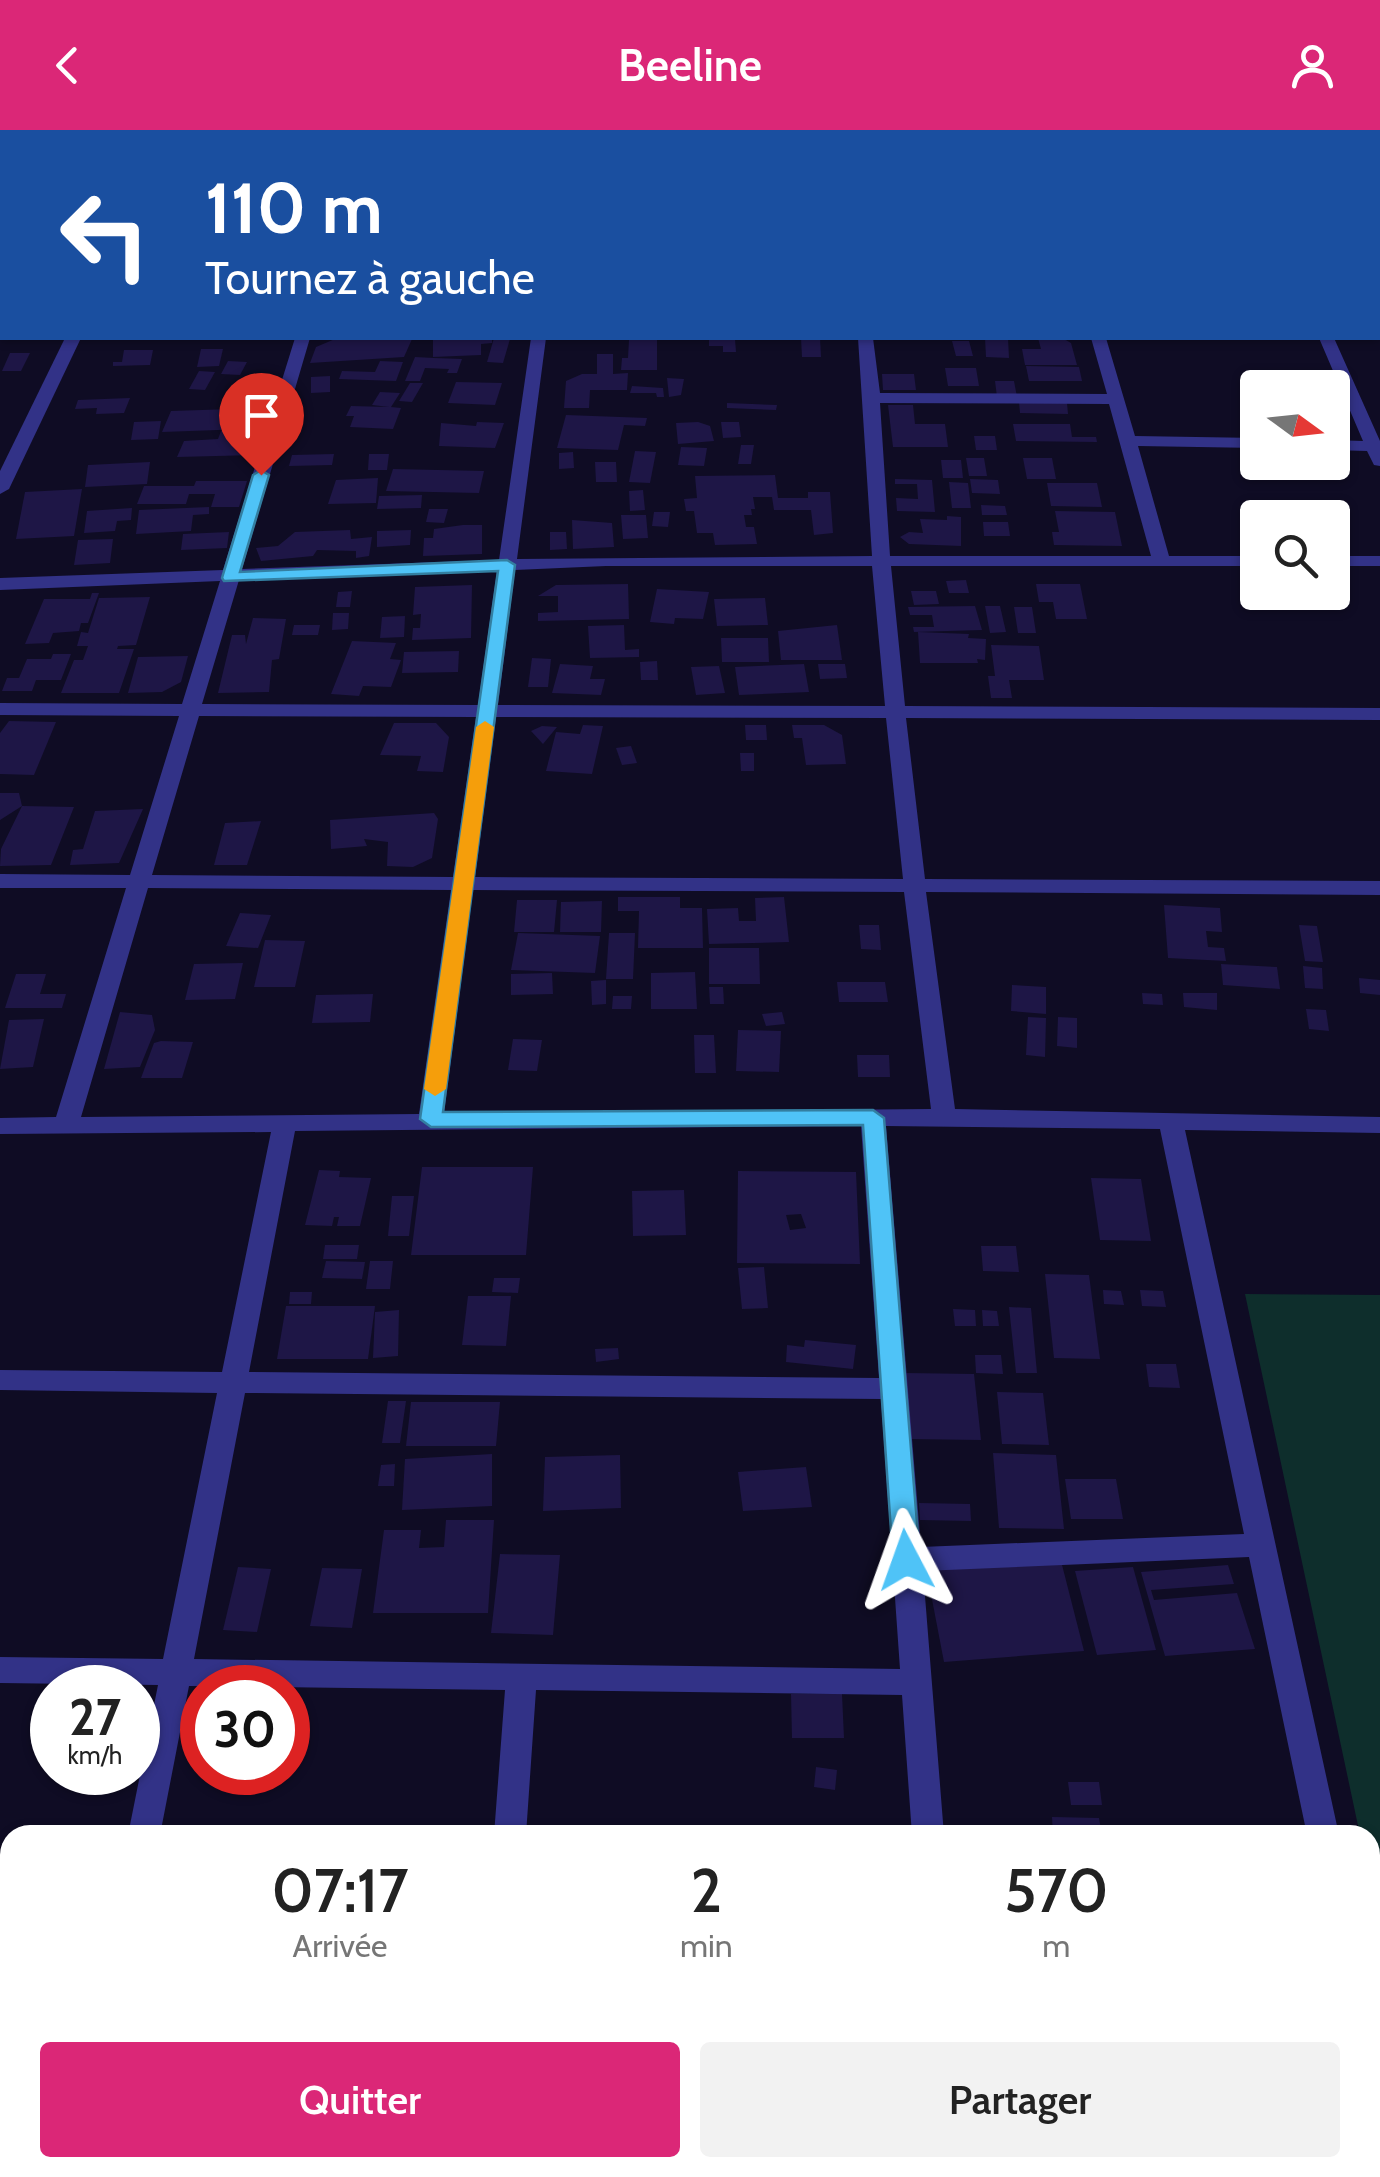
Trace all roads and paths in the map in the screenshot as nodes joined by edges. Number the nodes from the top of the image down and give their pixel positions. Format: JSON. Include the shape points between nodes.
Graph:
{"nodes":[{"id":1,"x":71,"y":340,"type":"edge"},
{"id":2,"x":301,"y":340,"type":"edge"},
{"id":3,"x":538,"y":340,"type":"edge"},
{"id":4,"x":865,"y":340,"type":"edge"},
{"id":5,"x":1100,"y":340,"type":"edge"},
{"id":6,"x":1327,"y":340,"type":"edge"},
{"id":7,"x":874,"y":398,"type":"junction"},
{"id":8,"x":1116,"y":399,"type":"junction"},
{"id":9,"x":1128,"y":441,"type":"junction"},
{"id":10,"x":1240,"y":444,"type":"edge"},
{"id":11,"x":1350,"y":447,"type":"edge"},
{"id":12,"x":1378,"y":451,"type":"edge"},
{"id":13,"x":0,"y":490,"type":"edge"},
{"id":14,"x":881,"y":558,"type":"junction"},
{"id":15,"x":1161,"y":560,"type":"junction"},
{"id":16,"x":1240,"y":560,"type":"edge"},
{"id":17,"x":1350,"y":561,"type":"edge"},
{"id":18,"x":1380,"y":561,"type":"edge"},
{"id":19,"x":507,"y":565,"type":"junction"},
{"id":20,"x":230,"y":578,"type":"junction"},
{"id":21,"x":0,"y":584,"type":"edge"},
{"id":22,"x":0,"y":709,"type":"edge"},
{"id":23,"x":191,"y":710,"type":"junction"},
{"id":24,"x":487,"y":710,"type":"junction"},
{"id":25,"x":895,"y":712,"type":"junction"},
{"id":26,"x":1380,"y":714,"type":"edge"},
{"id":27,"x":0,"y":881,"type":"edge"},
{"id":28,"x":139,"y":882,"type":"junction"},
{"id":29,"x":464,"y":883,"type":"junction"},
{"id":30,"x":912,"y":886,"type":"junction"},
{"id":31,"x":1380,"y":888,"type":"edge"},
{"id":32,"x":944,"y":1117,"type":"junction"},
{"id":33,"x":873,"y":1118,"type":"junction"},
{"id":34,"x":431,"y":1119,"type":"junction"},
{"id":35,"x":285,"y":1121,"type":"junction"},
{"id":36,"x":1171,"y":1121,"type":"junction"},
{"id":37,"x":66,"y":1125,"type":"junction"},
{"id":38,"x":1380,"y":1125,"type":"edge"},
{"id":39,"x":0,"y":1126,"type":"edge"},
{"id":40,"x":0,"y":1380,"type":"edge"},
{"id":41,"x":234,"y":1382,"type":"junction"},
{"id":42,"x":894,"y":1389,"type":"junction"},
{"id":43,"x":1258,"y":1545,"type":"junction"},
{"id":44,"x":906,"y":1560,"type":"junction"},
{"id":45,"x":0,"y":1670,"type":"edge"},
{"id":46,"x":176,"y":1672,"type":"junction"},
{"id":47,"x":521,"y":1679,"type":"junction"},
{"id":48,"x":916,"y":1682,"type":"junction"},
{"id":49,"x":146,"y":1825,"type":"edge"},
{"id":50,"x":511,"y":1825,"type":"edge"},
{"id":51,"x":927,"y":1825,"type":"edge"},
{"id":52,"x":1320,"y":1825,"type":"edge"}],
"edges":[{"from":1,"to":13,"type":"street"},
{"from":2,"to":20,"type":"street"},
{"from":3,"to":19,"type":"street"},
{"from":4,"to":7,"type":"street"},
{"from":5,"to":8,"type":"street"},
{"from":6,"to":12,"type":"street"},
{"from":7,"to":8,"type":"street"},
{"from":7,"to":14,"type":"street"},
{"from":8,"to":9,"type":"street"},
{"from":9,"to":10,"type":"street"},
{"from":9,"to":15,"type":"street"},
{"from":11,"to":12,"type":"street"},
{"from":14,"to":15,"type":"street"},
{"from":14,"to":19,"type":"street"},
{"from":14,"to":25,"type":"street"},
{"from":15,"to":16,"type":"street"},
{"from":17,"to":18,"type":"street"},
{"from":19,"to":20,"type":"street"},
{"from":19,"to":24,"type":"street"},
{"from":20,"to":21,"type":"street"},
{"from":20,"to":23,"type":"street"},
{"from":22,"to":23,"type":"street"},
{"from":23,"to":24,"type":"street"},
{"from":23,"to":28,"type":"street"},
{"from":24,"to":25,"type":"street"},
{"from":24,"to":29,"type":"street"},
{"from":25,"to":26,"type":"street"},
{"from":25,"to":30,"type":"street"},
{"from":27,"to":28,"type":"street"},
{"from":28,"to":29,"type":"street"},
{"from":28,"to":37,"type":"street"},
{"from":29,"to":30,"type":"street"},
{"from":29,"to":34,"type":"street"},
{"from":30,"to":31,"type":"street"},
{"from":30,"to":32,"type":"street"},
{"from":32,"to":33,"type":"street"},
{"from":32,"to":36,"type":"street"},
{"from":33,"to":34,"type":"street"},
{"from":33,"to":42,"type":"street"},
{"from":34,"to":35,"type":"street"},
{"from":35,"to":37,"type":"street"},
{"from":35,"to":41,"type":"street"},
{"from":36,"to":38,"type":"street"},
{"from":36,"to":43,"type":"street"},
{"from":37,"to":39,"type":"street"},
{"from":40,"to":41,"type":"street"},
{"from":41,"to":42,"type":"street"},
{"from":41,"to":46,"type":"street"},
{"from":42,"to":44,"type":"street"},
{"from":43,"to":44,"type":"street"},
{"from":43,"to":52,"type":"street"},
{"from":44,"to":48,"type":"street"},
{"from":45,"to":46,"type":"street"},
{"from":46,"to":47,"type":"street"},
{"from":46,"to":49,"type":"street"},
{"from":47,"to":48,"type":"street"},
{"from":47,"to":50,"type":"street"},
{"from":48,"to":51,"type":"street"}]}
